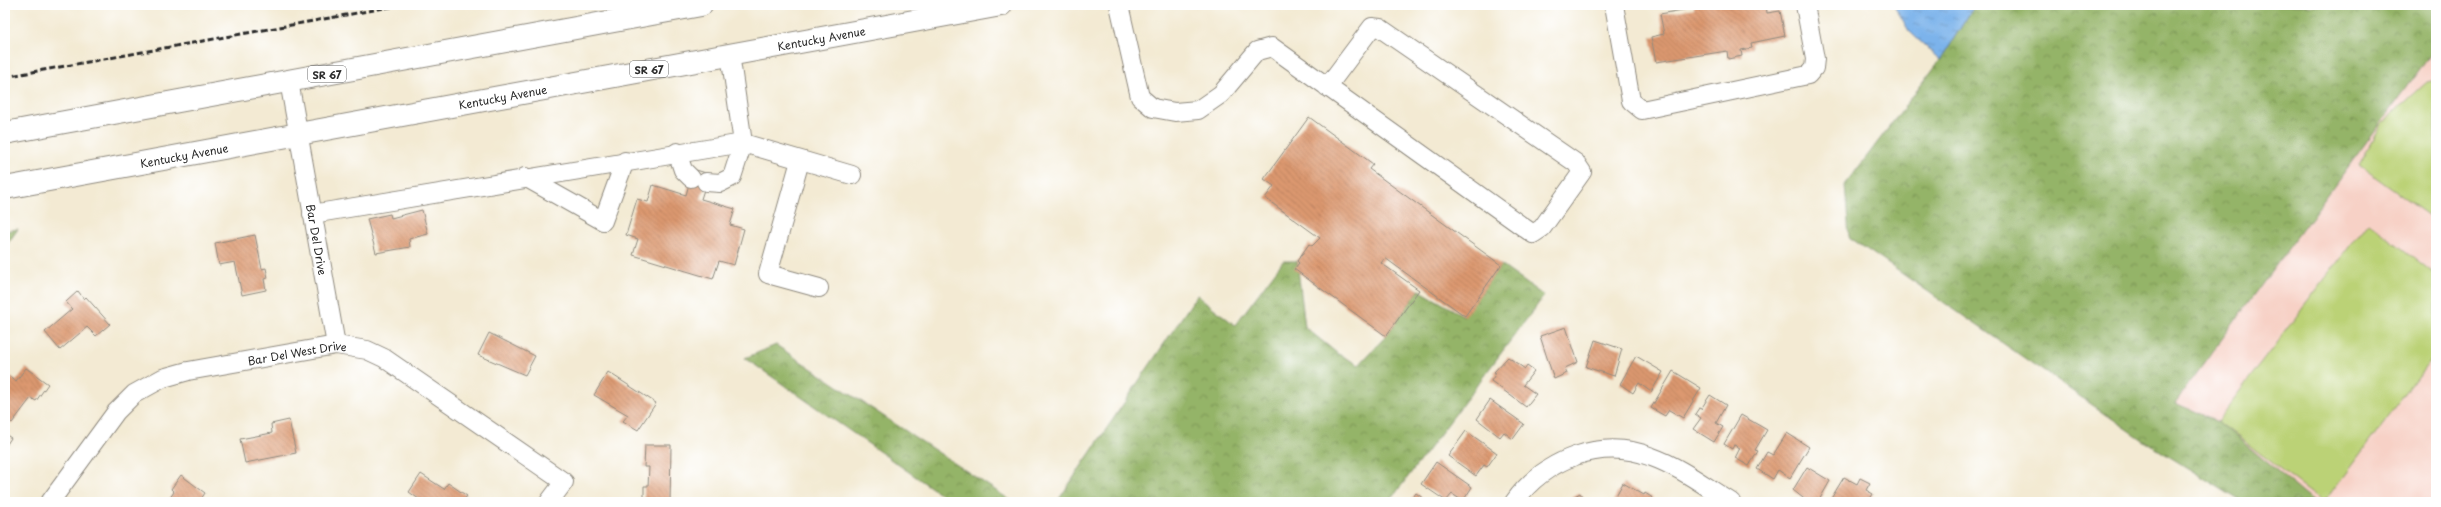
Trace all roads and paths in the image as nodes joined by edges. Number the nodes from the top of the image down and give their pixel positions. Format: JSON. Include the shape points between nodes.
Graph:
{"nodes":[{"id":1,"x":701,"y":5,"type":"edge"},
{"id":2,"x":1001,"y":5,"type":"edge"},
{"id":3,"x":1119,"y":5,"type":"edge"},
{"id":4,"x":1614,"y":5,"type":"edge"},
{"id":5,"x":1805,"y":5,"type":"edge"},
{"id":6,"x":730,"y":54,"type":"junction"},
{"id":7,"x":289,"y":81,"type":"junction"},
{"id":8,"x":1327,"y":87,"type":"junction"},
{"id":9,"x":5,"y":133,"type":"edge"},
{"id":10,"x":298,"y":133,"type":"junction"},
{"id":11,"x":743,"y":143,"type":"junction"},
{"id":12,"x":677,"y":152,"type":"junction"},
{"id":13,"x":625,"y":161,"type":"junction"},
{"id":14,"x":800,"y":161,"type":"junction"},
{"id":15,"x":852,"y":175,"type":"dead end"},
{"id":16,"x":525,"y":177,"type":"junction"},
{"id":17,"x":5,"y":188,"type":"edge"},
{"id":18,"x":312,"y":214,"type":"junction"},
{"id":19,"x":819,"y":288,"type":"dead end"},
{"id":20,"x":336,"y":345,"type":"junction"},
{"id":21,"x":50,"y":502,"type":"edge"},
{"id":22,"x":549,"y":502,"type":"edge"},
{"id":23,"x":1514,"y":502,"type":"edge"},
{"id":24,"x":1731,"y":502,"type":"edge"}],
"edges":[{"from":1,"to":7,"type":"main road","number":"SR 67"},
{"from":2,"to":6,"type":"main road","name":"Kentucky Avenue","number":"SR 67"},
{"from":3,"to":8,"type":"street","via":[[1140,97],[1153,108],[1175,112],[1198,110],[1221,94],[1257,51],[1272,47]]},
{"from":4,"to":5,"type":"street","via":[[1631,101],[1642,110],[1808,75],[1814,68],[1815,59]]},
{"from":6,"to":10,"type":"main road","name":"Kentucky Avenue","number":"SR 67"},
{"from":6,"to":11,"type":"street"},
{"from":7,"to":9,"type":"main road","number":"SR 67"},
{"from":7,"to":10,"type":"street"},
{"from":8,"to":8,"type":"street","via":[[1533,234],[1542,228],[1582,172],[1576,163],[1380,28],[1372,27]]},
{"from":10,"to":17,"type":"main road","name":"Kentucky Avenue","number":"SR 67"},
{"from":10,"to":18,"type":"street","name":"Bar Del Drive"},
{"from":11,"to":12,"type":"street"},
{"from":11,"to":12,"type":"street","via":[[732,177],[720,183],[698,180],[683,170]]},
{"from":11,"to":14,"type":"street"},
{"from":12,"to":13,"type":"street"},
{"from":13,"to":16,"type":"street"},
{"from":13,"to":16,"type":"street","via":[[603,221]]},
{"from":14,"to":15,"type":"street"},
{"from":14,"to":19,"type":"street","via":[[768,274]]},
{"from":16,"to":18,"type":"street"},
{"from":18,"to":20,"type":"street","name":"Bar Del Drive"},
{"from":20,"to":21,"type":"street","name":"Bar Del West Drive","via":[[180,372],[147,385],[116,412]]},
{"from":20,"to":22,"type":"street","name":"Bar Del West Drive","via":[[367,350],[384,358],[564,482]]},
{"from":23,"to":24,"type":"street","via":[[1533,480],[1560,462],[1609,449],[1650,456],[1665,462]]}]}
